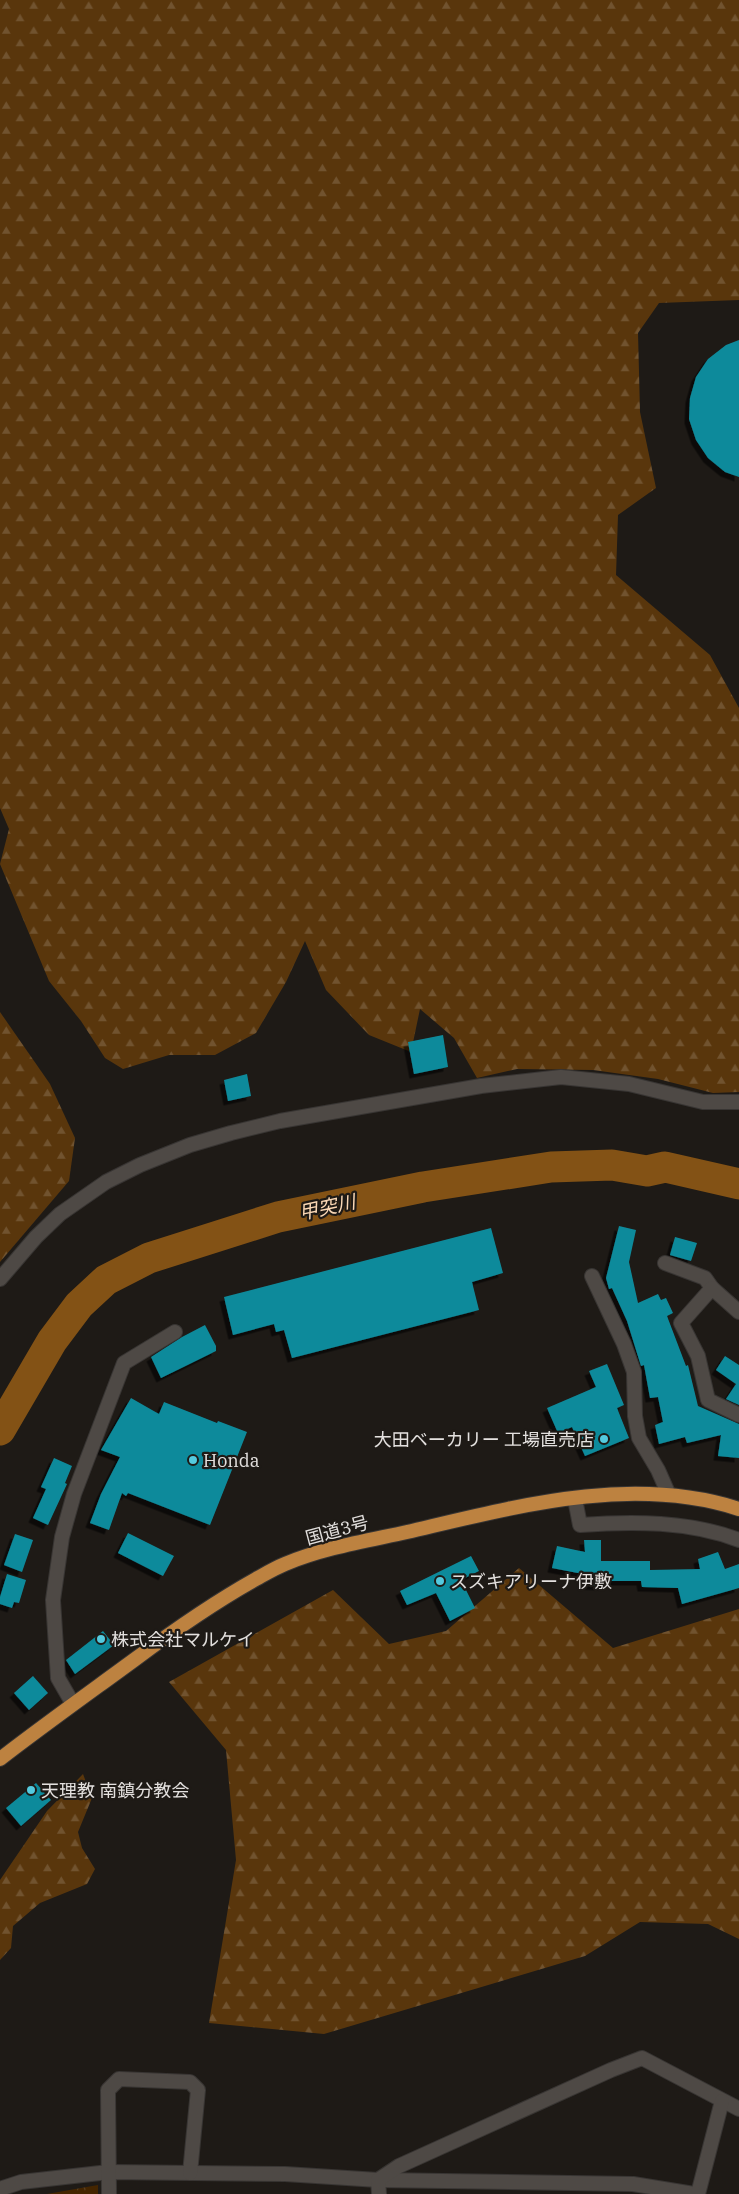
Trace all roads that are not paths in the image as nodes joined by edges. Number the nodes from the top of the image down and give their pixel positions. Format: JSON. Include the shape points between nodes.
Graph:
{"nodes":[{"id":1,"x":739,"y":1102,"type":"edge"},
{"id":2,"x":665,"y":1263,"type":"dead end"},
{"id":3,"x":592,"y":1276,"type":"dead end"},
{"id":4,"x":0,"y":1279,"type":"edge"},
{"id":5,"x":712,"y":1288,"type":"junction"},
{"id":6,"x":739,"y":1312,"type":"edge"},
{"id":7,"x":175,"y":1332,"type":"dead end"},
{"id":8,"x":739,"y":1415,"type":"edge"},
{"id":9,"x":669,"y":1495,"type":"junction"},
{"id":10,"x":576,"y":1499,"type":"junction"},
{"id":11,"x":739,"y":1509,"type":"edge"},
{"id":12,"x":739,"y":1540,"type":"edge"},
{"id":13,"x":73,"y":1704,"type":"junction"},
{"id":14,"x":0,"y":1759,"type":"edge"},
{"id":15,"x":722,"y":2101,"type":"junction"},
{"id":16,"x":739,"y":2109,"type":"edge"},
{"id":17,"x":109,"y":2172,"type":"junction"},
{"id":18,"x":190,"y":2173,"type":"junction"},
{"id":19,"x":378,"y":2180,"type":"junction"},
{"id":20,"x":0,"y":2189,"type":"edge"},
{"id":21,"x":109,"y":2194,"type":"edge"},
{"id":22,"x":379,"y":2194,"type":"edge"},
{"id":23,"x":694,"y":2194,"type":"edge"},
{"id":24,"x":698,"y":2194,"type":"edge"}],
"edges":[{"from":1,"to":4,"type":"street","via":[[703,1102],[629,1084],[561,1077],[481,1086],[280,1121],[190,1145],[140,1165],[99,1187],[60,1214]]},
{"from":2,"to":5,"type":"street","via":[[704,1278]]},
{"from":3,"to":9,"type":"street","via":[[634,1372],[635,1416],[640,1438]]},
{"from":5,"to":6,"type":"street"},
{"from":5,"to":8,"type":"street","via":[[681,1323],[698,1356],[708,1400]]},
{"from":7,"to":13,"type":"street","via":[[124,1363],[74,1494],[62,1537],[53,1600],[58,1678]]},
{"from":9,"to":10,"type":"highway","name":"国道3号","via":[[631,1493]]},
{"from":9,"to":11,"type":"highway","name":"国道3号"},
{"from":10,"to":12,"type":"street","via":[[580,1524],[676,1525]]},
{"from":10,"to":13,"type":"highway","name":"国道3号","via":[[462,1519],[285,1564],[219,1599]]},
{"from":13,"to":14,"type":"highway","name":"国道3号"},
{"from":15,"to":16,"type":"street"},
{"from":15,"to":19,"type":"street","via":[[642,2058],[399,2166]]},
{"from":15,"to":24,"type":"street"},
{"from":17,"to":18,"type":"street"},
{"from":17,"to":18,"type":"street","via":[[108,2090],[119,2079],[190,2082],[198,2090]]},
{"from":17,"to":20,"type":"street","via":[[21,2182]]},
{"from":17,"to":21,"type":"street"},
{"from":18,"to":19,"type":"street","via":[[285,2174]]},
{"from":19,"to":22,"type":"street"},
{"from":19,"to":23,"type":"street","via":[[633,2184]]}]}
